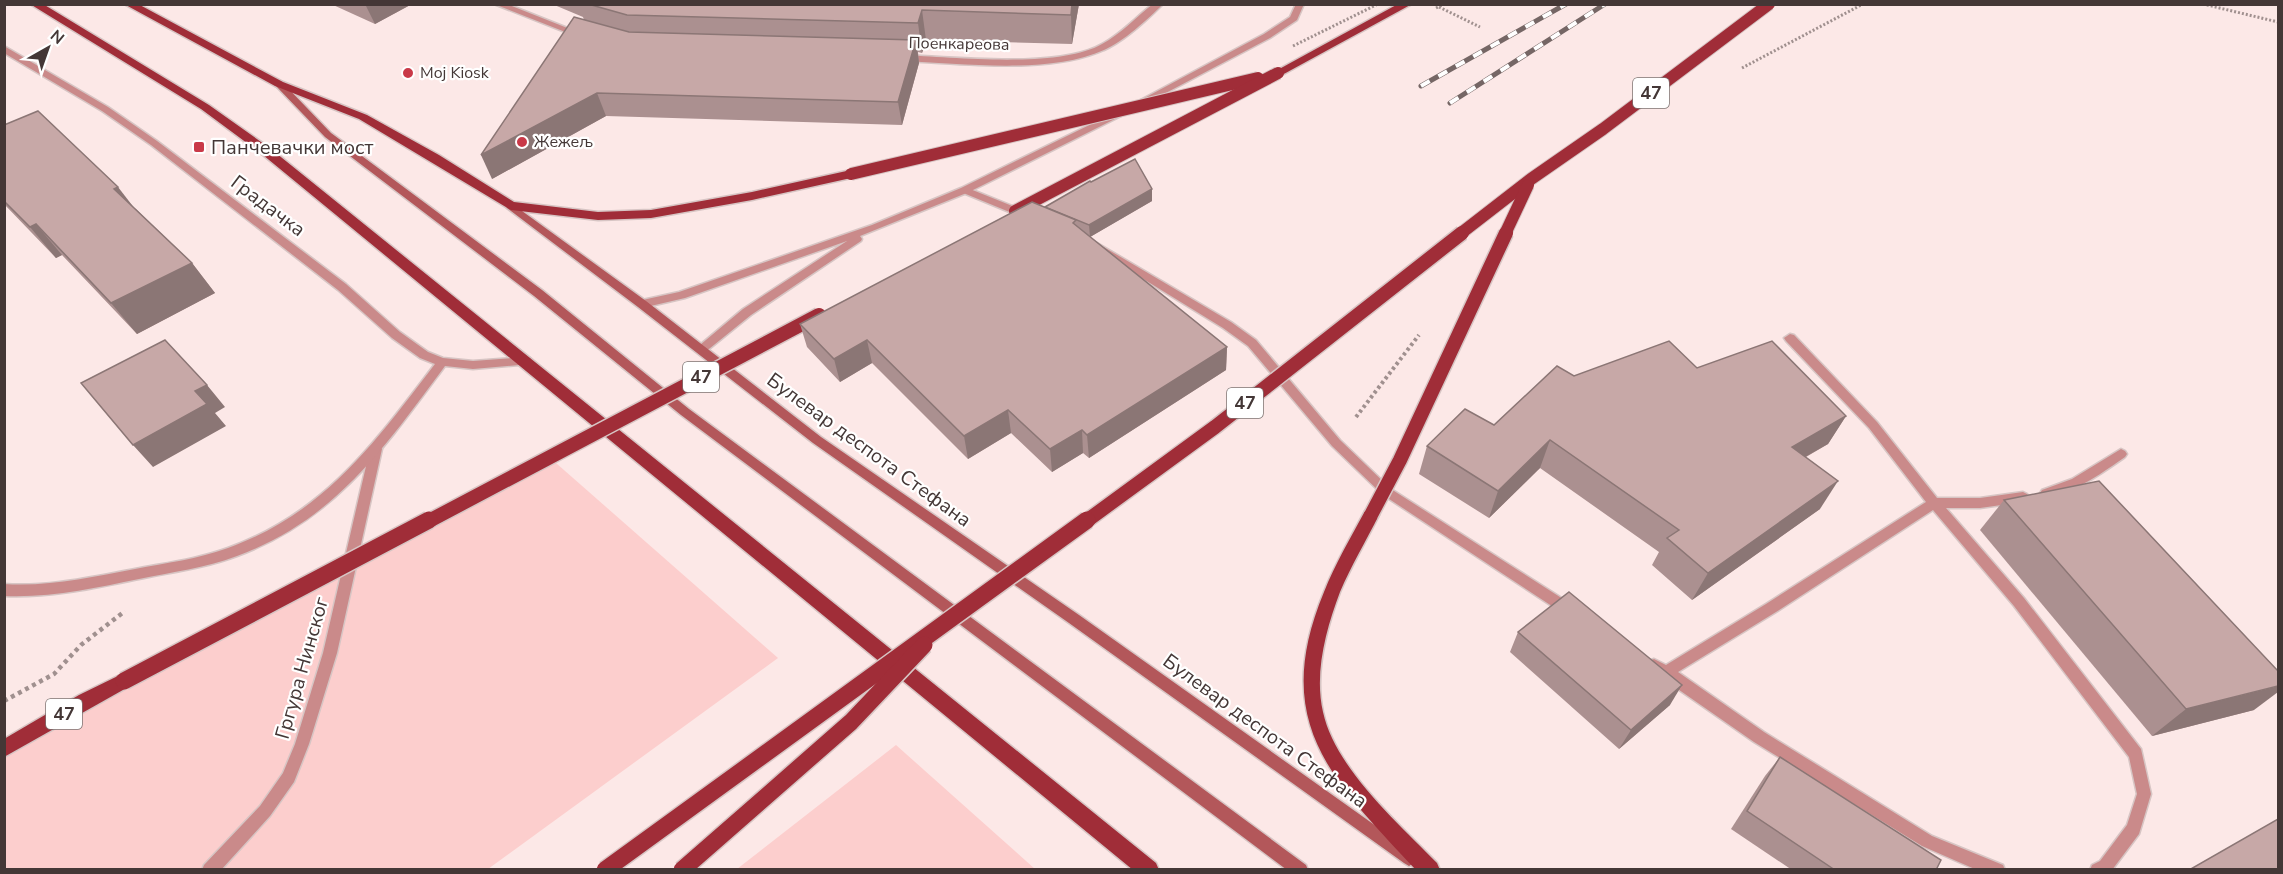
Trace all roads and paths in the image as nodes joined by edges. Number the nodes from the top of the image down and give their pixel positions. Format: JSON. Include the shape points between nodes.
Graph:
{"nodes":[{"id":1,"x":35,"y":4,"type":"edge"},
{"id":2,"x":129,"y":4,"type":"edge"},
{"id":3,"x":498,"y":4,"type":"edge"},
{"id":4,"x":1159,"y":4,"type":"edge"},
{"id":5,"x":1300,"y":4,"type":"edge"},
{"id":6,"x":1407,"y":4,"type":"edge"},
{"id":7,"x":1769,"y":4,"type":"edge"},
{"id":8,"x":2203,"y":4,"type":"edge"},
{"id":9,"x":1439,"y":7,"type":"dead end"},
{"id":10,"x":2278,"y":22,"type":"edge"},
{"id":11,"x":1480,"y":27,"type":"dead end"},
{"id":12,"x":591,"y":38,"type":"edge"},
{"id":13,"x":4,"y":49,"type":"edge"},
{"id":14,"x":896,"y":58,"type":"edge"},
{"id":15,"x":1278,"y":73,"type":"junction"},
{"id":16,"x":279,"y":84,"type":"junction"},
{"id":17,"x":1531,"y":179,"type":"junction"},
{"id":18,"x":965,"y":190,"type":"junction"},
{"id":19,"x":511,"y":206,"type":"junction"},
{"id":20,"x":1003,"y":218,"type":"edge"},
{"id":21,"x":1033,"y":218,"type":"edge"},
{"id":22,"x":876,"y":227,"type":"junction"},
{"id":23,"x":1081,"y":239,"type":"edge"},
{"id":24,"x":642,"y":304,"type":"junction"},
{"id":25,"x":834,"y":307,"type":"edge"},
{"id":26,"x":1790,"y":338,"type":"dead end"},
{"id":27,"x":700,"y":350,"type":"junction"},
{"id":28,"x":526,"y":361,"type":"junction"},
{"id":29,"x":442,"y":362,"type":"junction"},
{"id":30,"x":376,"y":449,"type":"junction"},
{"id":31,"x":2121,"y":454,"type":"dead end"},
{"id":32,"x":1934,"y":503,"type":"junction"},
{"id":33,"x":4,"y":590,"type":"edge"},
{"id":34,"x":1576,"y":614,"type":"edge"},
{"id":35,"x":951,"y":616,"type":"junction"},
{"id":36,"x":81,"y":645,"type":"dead end"},
{"id":37,"x":1646,"y":659,"type":"edge"},
{"id":38,"x":1666,"y":672,"type":"junction"},
{"id":39,"x":4,"y":701,"type":"edge"},
{"id":40,"x":4,"y":749,"type":"edge"},
{"id":41,"x":210,"y":870,"type":"edge"},
{"id":42,"x":605,"y":870,"type":"edge"},
{"id":43,"x":682,"y":870,"type":"edge"},
{"id":44,"x":1149,"y":870,"type":"edge"},
{"id":45,"x":1300,"y":870,"type":"edge"},
{"id":46,"x":1424,"y":870,"type":"edge"},
{"id":47,"x":1430,"y":870,"type":"edge"},
{"id":48,"x":1997,"y":870,"type":"edge"},
{"id":49,"x":2098,"y":870,"type":"edge"}],
"edges":[{"from":1,"to":28,"type":"main road","via":[[205,107],[267,152]]},
{"from":2,"to":16,"type":"main road","name":"Булевар деспота Стефана"},
{"from":3,"to":12,"type":"street"},
{"from":4,"to":14,"type":"street","name":"Поенкареова","via":[[1103,47],[1073,58]]},
{"from":5,"to":18,"type":"street","via":[[1294,18],[1267,36]]},
{"from":6,"to":15,"type":"main road"},
{"from":7,"to":17,"type":"main road","number":"47","bridge":true},
{"from":8,"to":10,"type":"path"},
{"from":9,"to":11,"type":"path"},
{"from":13,"to":29,"type":"street","name":"Градачка","via":[[154,143],[342,287],[396,336]]},
{"from":15,"to":19,"type":"main road","bridge":true,"via":[[710,204],[651,214],[598,216]]},
{"from":15,"to":20,"type":"main road","bridge":true},
{"from":16,"to":19,"type":"main road","name":"Булевар деспота Стефана","via":[[363,117]]},
{"from":16,"to":45,"type":"main road","name":"Булевар деспота Стефана","via":[[328,135],[538,292],[685,412]]},
{"from":17,"to":35,"type":"main road","number":"47","bridge":true,"via":[[1215,427]]},
{"from":17,"to":47,"type":"main road","bridge":true,"via":[[1404,451],[1332,593],[1319,636],[1311,685],[1314,715],[1325,744],[1374,811]]},
{"from":18,"to":21,"type":"street"},
{"from":18,"to":22,"type":"street"},
{"from":19,"to":24,"type":"main road","name":"Булевар деспота Стефана"},
{"from":22,"to":24,"type":"street","via":[[681,295]]},
{"from":22,"to":27,"type":"street","via":[[747,312]]},
{"from":23,"to":34,"type":"street","via":[[1101,247],[1252,343],[1336,443],[1387,492]]},
{"from":24,"to":27,"type":"main road","name":"Булевар деспота Стефана"},
{"from":25,"to":40,"type":"main road","number":"47","bridge":true,"via":[[84,701]]},
{"from":26,"to":32,"type":"street","via":[[1873,425]]},
{"from":27,"to":46,"type":"main road","name":"Булевар деспота Стефана","via":[[817,440]]},
{"from":28,"to":29,"type":"street","name":"Градачка","via":[[473,365]]},
{"from":28,"to":44,"type":"main road"},
{"from":29,"to":30,"type":"street"},
{"from":30,"to":33,"type":"street","via":[[316,504],[276,532],[233,552],[85,584]]},
{"from":30,"to":41,"type":"street","name":"Гргура Нинског","via":[[330,653],[289,777]]},
{"from":31,"to":32,"type":"street","via":[[2060,490],[1980,503]]},
{"from":32,"to":38,"type":"street"},
{"from":32,"to":49,"type":"street","via":[[2019,602],[2136,754],[2144,794],[2134,829]]},
{"from":35,"to":42,"type":"main road","number":"47","bridge":true},
{"from":35,"to":43,"type":"main road","bridge":true,"via":[[851,722]]},
{"from":36,"to":39,"type":"path","via":[[54,674]]},
{"from":37,"to":38,"type":"street"},
{"from":38,"to":48,"type":"street","via":[[1759,737],[1927,841]]}]}
